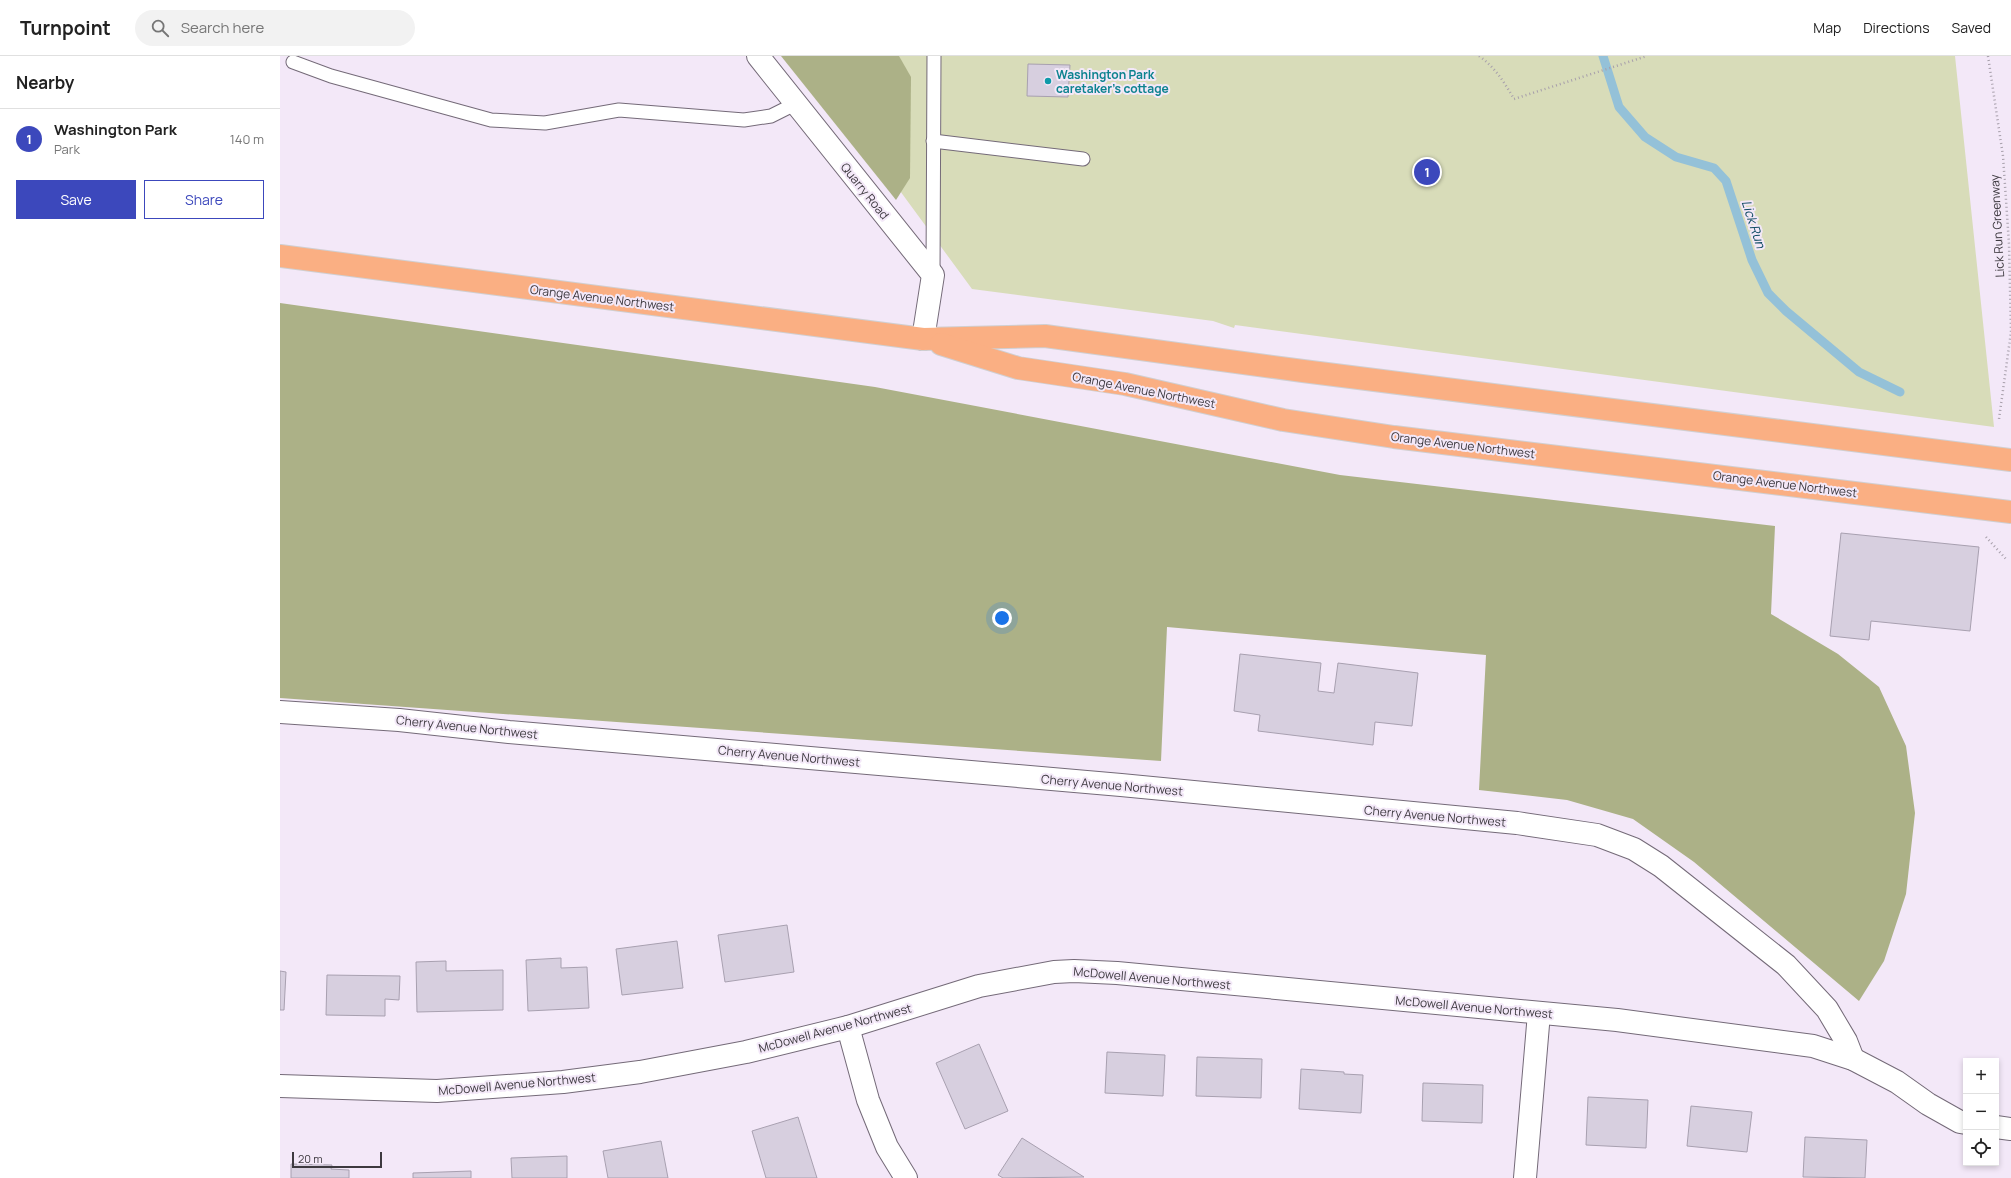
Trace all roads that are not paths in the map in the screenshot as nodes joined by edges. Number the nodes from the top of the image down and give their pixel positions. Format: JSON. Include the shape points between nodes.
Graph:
{"nodes":[{"id":1,"x":758,"y":56,"type":"edge"},
{"id":2,"x":934,"y":56,"type":"edge"},
{"id":3,"x":293,"y":62,"type":"dead end"},
{"id":4,"x":795,"y":104,"type":"junction"},
{"id":5,"x":933,"y":141,"type":"junction"},
{"id":6,"x":1083,"y":159,"type":"dead end"},
{"id":7,"x":280,"y":256,"type":"edge"},
{"id":8,"x":933,"y":275,"type":"junction"},
{"id":9,"x":923,"y":339,"type":"junction"},
{"id":10,"x":2011,"y":460,"type":"edge"},
{"id":11,"x":2011,"y":512,"type":"edge"},
{"id":12,"x":280,"y":712,"type":"edge"},
{"id":13,"x":1539,"y":1013,"type":"junction"},
{"id":14,"x":848,"y":1027,"type":"junction"},
{"id":15,"x":1853,"y":1059,"type":"junction"},
{"id":16,"x":280,"y":1086,"type":"edge"},
{"id":17,"x":1963,"y":1122,"type":"edge"},
{"id":18,"x":1999,"y":1127,"type":"edge"},
{"id":19,"x":2011,"y":1129,"type":"edge"},
{"id":20,"x":906,"y":1178,"type":"edge"},
{"id":21,"x":1525,"y":1178,"type":"edge"}],
"edges":[{"from":1,"to":4,"type":"street","name":"Quarry Road"},
{"from":2,"to":5,"type":"lane"},
{"from":3,"to":4,"type":"lane","via":[[331,76],[506,122],[545,123],[619,110],[744,120],[771,116]]},
{"from":4,"to":8,"type":"street","name":"Quarry Road"},
{"from":5,"to":6,"type":"lane"},
{"from":5,"to":8,"type":"lane"},
{"from":7,"to":9,"type":"main road","name":"Orange Avenue Northwest"},
{"from":8,"to":9,"type":"street"},
{"from":9,"to":10,"type":"main road","name":"Orange Avenue Northwest","via":[[1045,336]]},
{"from":9,"to":11,"type":"main road","name":"Orange Avenue Northwest","via":[[1018,368],[1125,384],[1291,421]]},
{"from":12,"to":15,"type":"street","name":"Cherry Avenue Northwest","via":[[399,720],[509,732],[1121,785],[1517,823],[1597,835],[1634,849],[1661,866],[1786,965],[1827,1009],[1846,1041]]},
{"from":13,"to":14,"type":"street","name":"McDowell Avenue Northwest","via":[[1074,971],[1054,972],[980,986]]},
{"from":13,"to":15,"type":"street","name":"McDowell Avenue Northwest","via":[[1618,1020],[1813,1046]]},
{"from":13,"to":21,"type":"street"},
{"from":14,"to":16,"type":"street","name":"McDowell Avenue Northwest","via":[[738,1054],[640,1072],[563,1082],[437,1091]]},
{"from":14,"to":20,"type":"street","via":[[868,1100],[887,1147]]},
{"from":15,"to":17,"type":"street","name":"McDowell Avenue Northwest","via":[[1897,1082],[1928,1104]]},
{"from":18,"to":19,"type":"street"}]}
